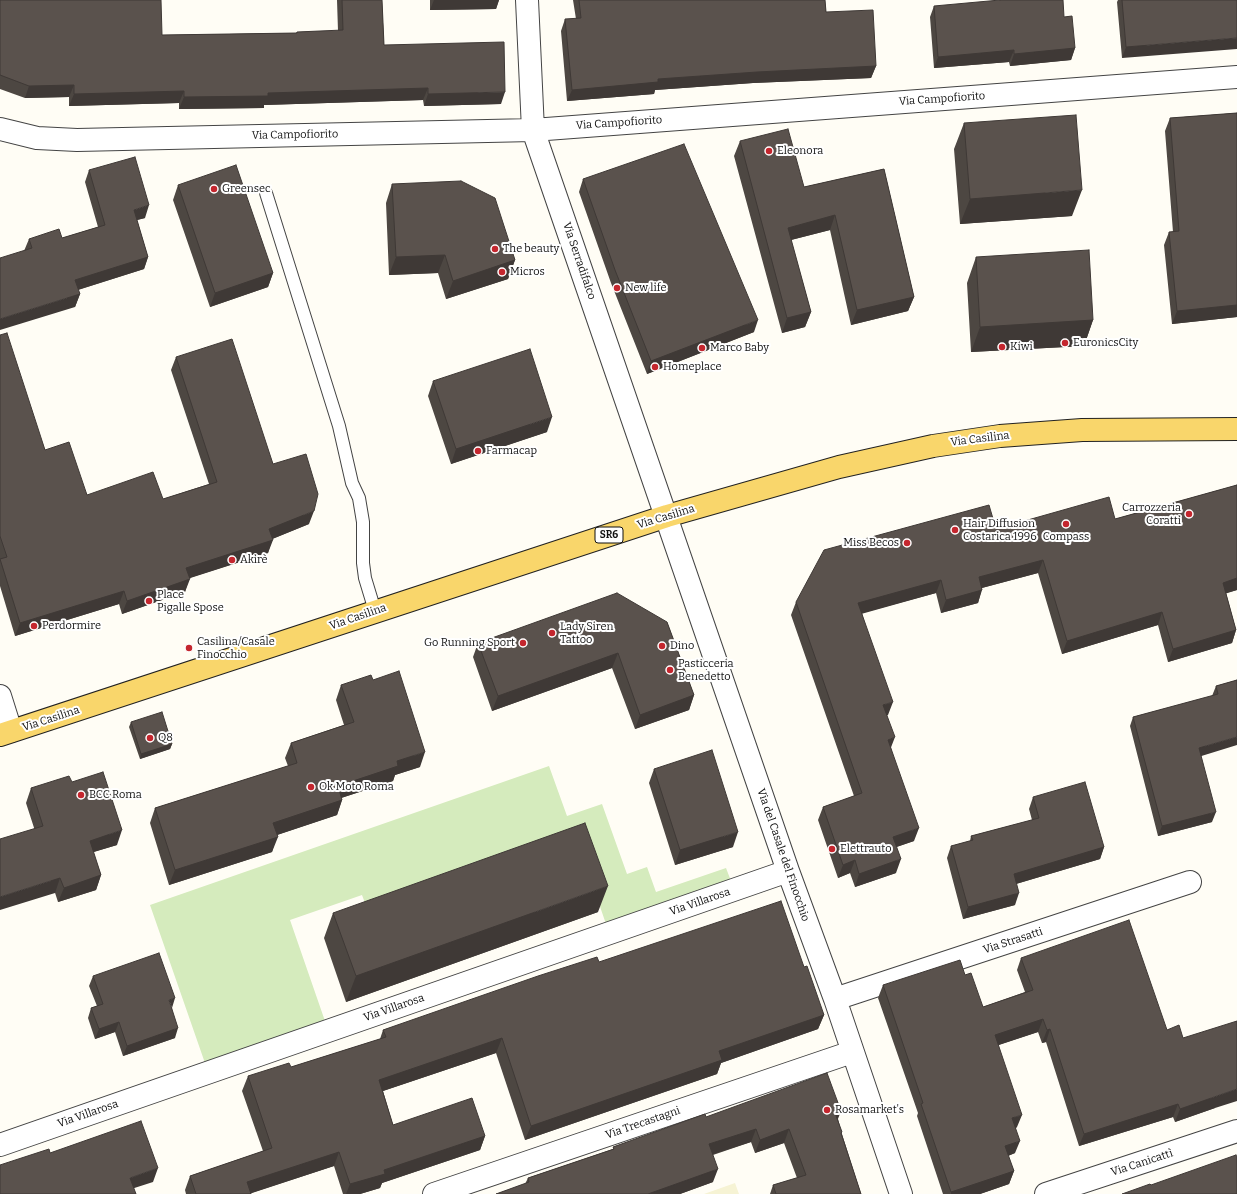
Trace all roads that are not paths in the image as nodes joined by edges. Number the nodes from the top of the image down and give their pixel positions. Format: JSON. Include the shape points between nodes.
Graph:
{"nodes":[{"id":1,"x":527,"y":0,"type":"edge"},
{"id":2,"x":1237,"y":77,"type":"edge"},
{"id":3,"x":0,"y":129,"type":"edge"},
{"id":4,"x":533,"y":130,"type":"junction"},
{"id":5,"x":266,"y":193,"type":"dead end"},
{"id":6,"x":1237,"y":429,"type":"edge"},
{"id":7,"x":667,"y":516,"type":"junction"},
{"id":8,"x":375,"y":611,"type":"junction"},
{"id":9,"x":0,"y":696,"type":"edge"},
{"id":10,"x":6,"y":733,"type":"edge"},
{"id":11,"x":788,"y":871,"type":"junction"},
{"id":12,"x":1190,"y":882,"type":"dead end"},
{"id":13,"x":835,"y":999,"type":"junction"},
{"id":14,"x":852,"y":1052,"type":"junction"},
{"id":15,"x":1237,"y":1131,"type":"edge"},
{"id":16,"x":0,"y":1145,"type":"edge"},
{"id":17,"x":434,"y":1194,"type":"edge"},
{"id":18,"x":901,"y":1194,"type":"edge"},
{"id":19,"x":1046,"y":1194,"type":"edge"}],
"edges":[{"from":1,"to":4,"type":"street","name":"Via Serradifalco"},
{"from":2,"to":4,"type":"street","name":"Via Campofiorito"},
{"from":3,"to":4,"type":"street","name":"Via Campofiorito","via":[[37,138],[77,140]]},
{"from":4,"to":7,"type":"street","name":"Via Serradifalco"},
{"from":5,"to":8,"type":"lane","via":[[339,426],[352,483],[359,498],[363,522],[365,578]]},
{"from":6,"to":7,"type":"main road","name":"Via Casilina","number":"SR6","via":[[1082,430],[969,440],[925,447],[839,467]]},
{"from":7,"to":8,"type":"main road","name":"Via Casilina","number":"SR6"},
{"from":7,"to":11,"type":"street","name":"Via del Casale del Finocchio"},
{"from":8,"to":10,"type":"main road","name":"Via Casilina","number":"SR6"},
{"from":9,"to":10,"type":"street"},
{"from":11,"to":13,"type":"street","name":"Via del Casale del Finocchio"},
{"from":11,"to":16,"type":"street","name":"Via Villarosa"},
{"from":12,"to":13,"type":"street","name":"Via Strasatti"},
{"from":13,"to":14,"type":"street","name":"Via del Casale del Finocchio"},
{"from":14,"to":17,"type":"street","name":"Via Trecastagni"},
{"from":14,"to":18,"type":"street","name":"Via del Casale del Finocchio"},
{"from":15,"to":19,"type":"street","name":"Via Canicattì"}]}
